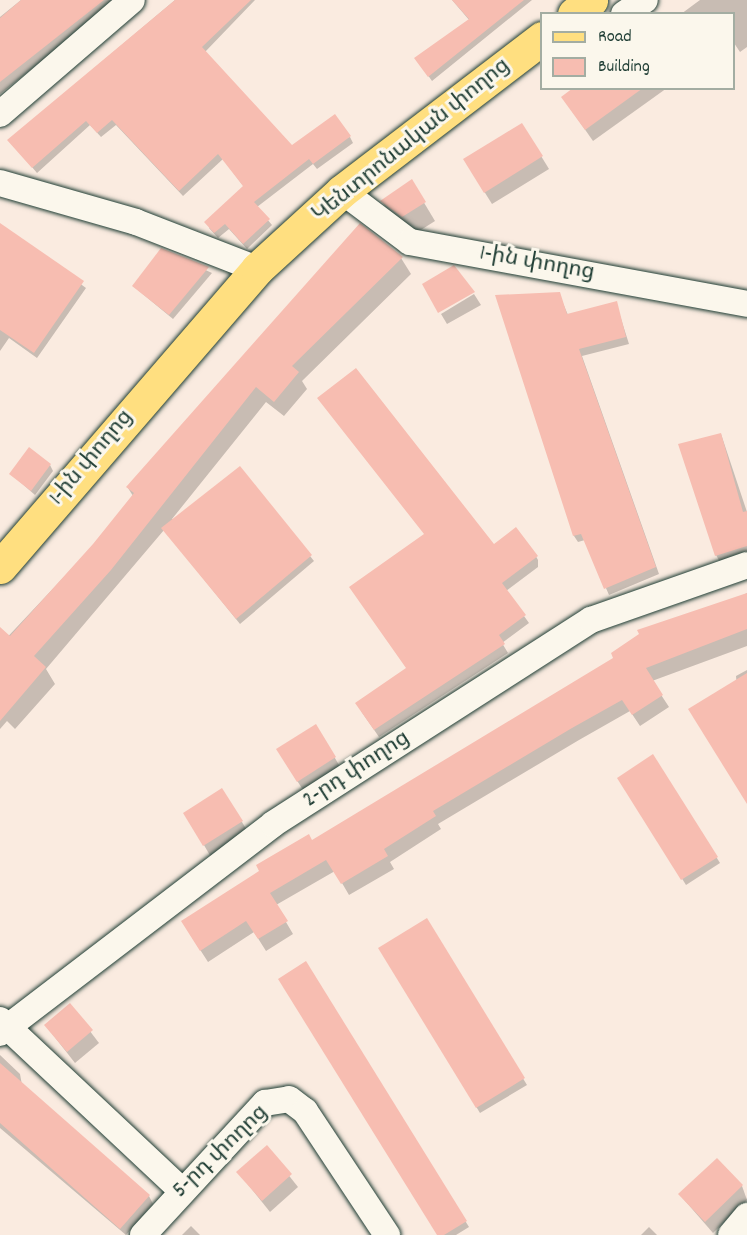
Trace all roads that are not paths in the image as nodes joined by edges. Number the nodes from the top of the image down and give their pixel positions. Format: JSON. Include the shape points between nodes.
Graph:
{"nodes":[{"id":1,"x":132,"y":0,"type":"edge"},
{"id":2,"x":591,"y":0,"type":"edge"},
{"id":3,"x":645,"y":0,"type":"edge"},
{"id":4,"x":576,"y":12,"type":"edge"},
{"id":5,"x":627,"y":12,"type":"edge"},
{"id":6,"x":540,"y":40,"type":"edge"},
{"id":7,"x":540,"y":60,"type":"edge"},
{"id":8,"x":497,"y":72,"type":"junction"},
{"id":9,"x":0,"y":114,"type":"edge"},
{"id":10,"x":0,"y":183,"type":"edge"},
{"id":11,"x":342,"y":191,"type":"junction"},
{"id":12,"x":257,"y":269,"type":"junction"},
{"id":13,"x":747,"y":304,"type":"edge"},
{"id":14,"x":747,"y":565,"type":"edge"},
{"id":15,"x":0,"y":567,"type":"edge"},
{"id":16,"x":2,"y":1026,"type":"edge"},
{"id":17,"x":180,"y":1189,"type":"junction"},
{"id":18,"x":747,"y":1216,"type":"edge"},
{"id":19,"x":143,"y":1235,"type":"edge"},
{"id":20,"x":387,"y":1235,"type":"edge"},
{"id":21,"x":731,"y":1235,"type":"edge"}],
"edges":[{"from":1,"to":9,"type":"street"},
{"from":2,"to":4,"type":"main road"},
{"from":3,"to":5,"type":"street"},
{"from":6,"to":8,"type":"main road","name":"Կենտրոնական փողոց"},
{"from":7,"to":8,"type":"street"},
{"from":8,"to":11,"type":"main road","name":"Կենտրոնական փողոց"},
{"from":10,"to":12,"type":"street","via":[[136,222]]},
{"from":11,"to":12,"type":"main road","name":"Կենտրոնական փողոց"},
{"from":11,"to":13,"type":"street","name":"1-ին փողոց","via":[[410,242]]},
{"from":12,"to":15,"type":"main road","name":"1-ին փողոց"},
{"from":14,"to":16,"type":"street","name":"2-րդ փողոց","via":[[591,620],[273,824]]},
{"from":16,"to":17,"type":"street"},
{"from":17,"to":19,"type":"street","name":"5-րդ փողոց"},
{"from":17,"to":20,"type":"street","name":"5-րդ փողոց","via":[[265,1103],[289,1099],[304,1112]]},
{"from":18,"to":21,"type":"street"}]}
